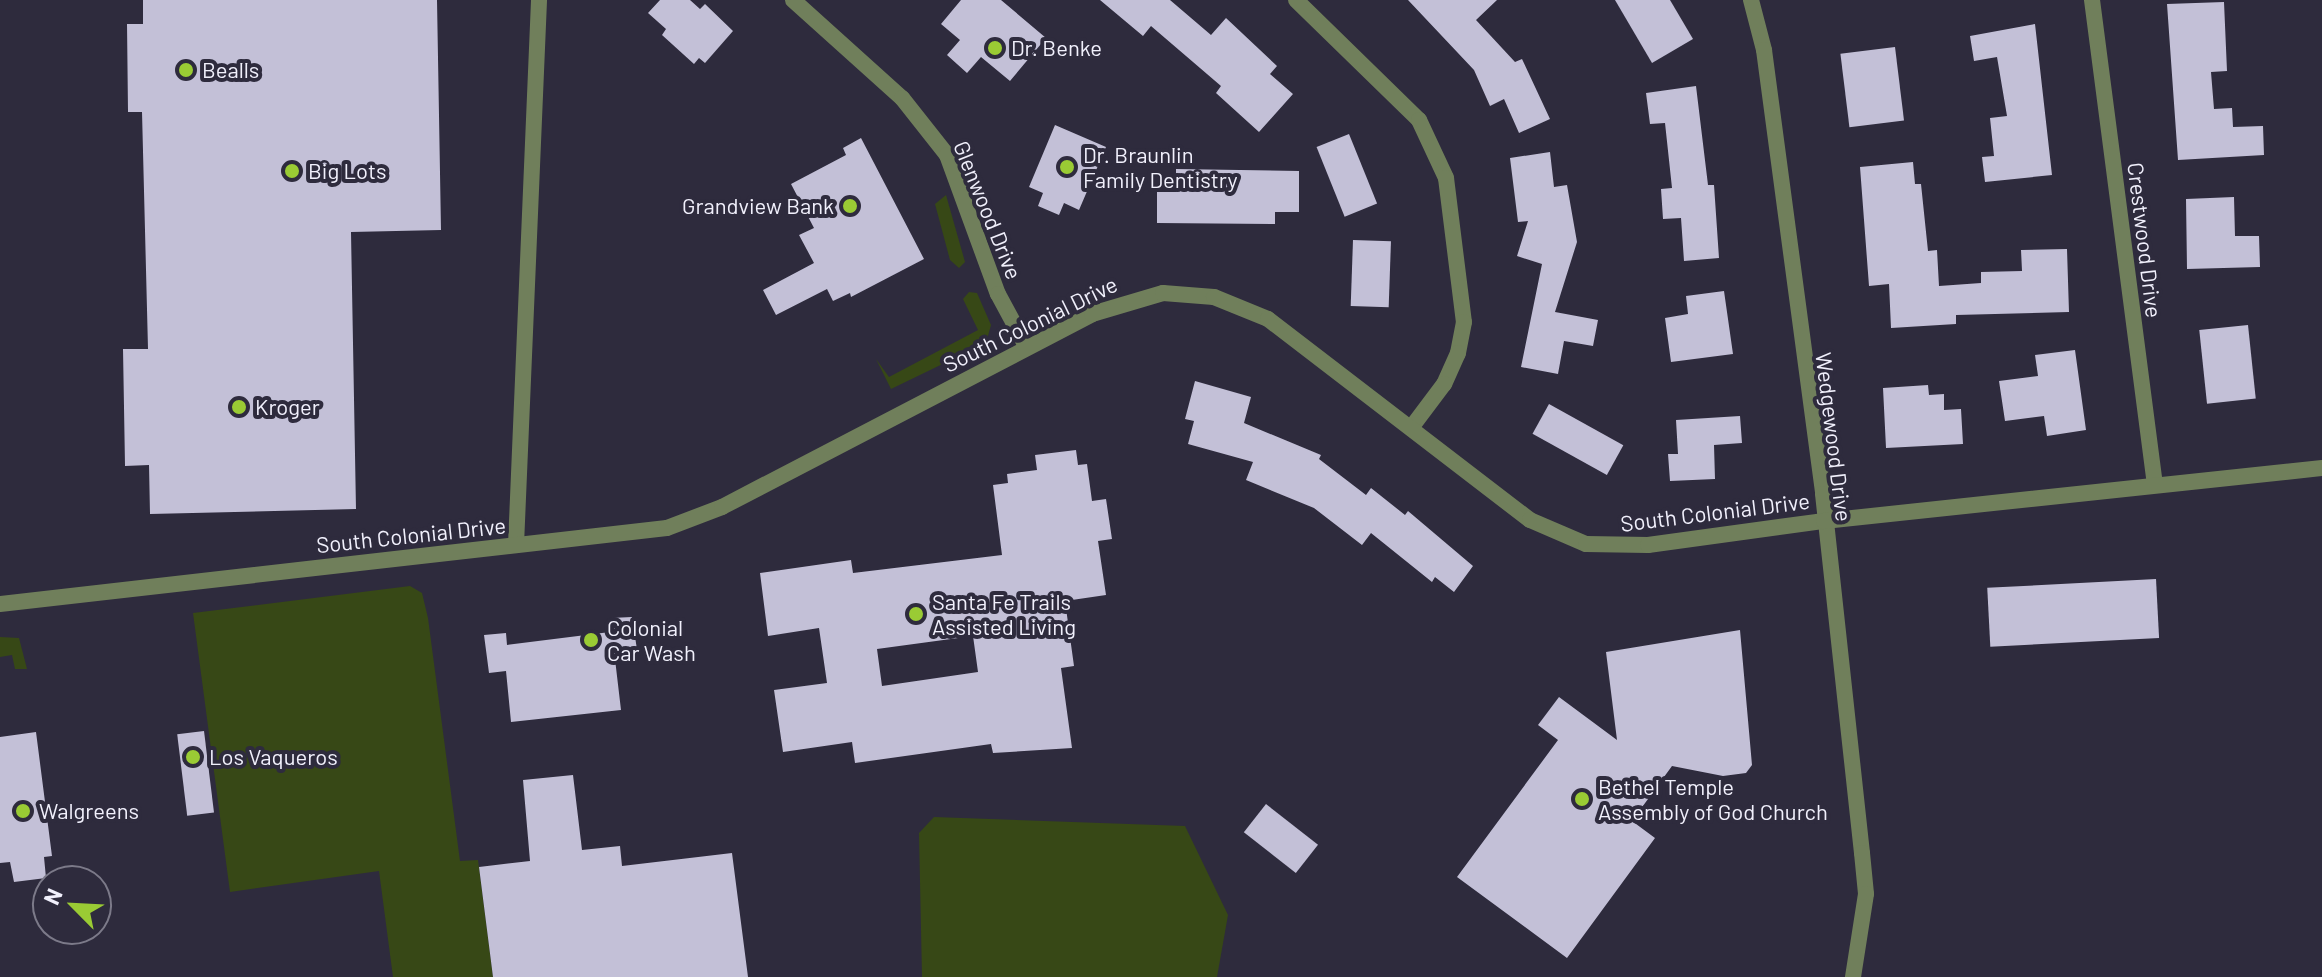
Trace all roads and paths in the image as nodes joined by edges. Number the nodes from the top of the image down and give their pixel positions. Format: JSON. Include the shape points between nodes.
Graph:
{"nodes":[{"id":1,"x":539,"y":0,"type":"edge"},
{"id":2,"x":793,"y":0,"type":"edge"},
{"id":3,"x":1296,"y":0,"type":"edge"},
{"id":4,"x":1751,"y":0,"type":"edge"},
{"id":5,"x":2092,"y":0,"type":"edge"},
{"id":6,"x":1026,"y":346,"type":"junction"},
{"id":7,"x":1411,"y":428,"type":"junction"},
{"id":8,"x":2322,"y":468,"type":"edge"},
{"id":9,"x":2155,"y":485,"type":"junction"},
{"id":10,"x":1824,"y":521,"type":"junction"},
{"id":11,"x":516,"y":545,"type":"junction"},
{"id":12,"x":0,"y":604,"type":"edge"},
{"id":13,"x":1853,"y":977,"type":"edge"}],
"edges":[{"from":1,"to":11,"type":"street"},
{"from":2,"to":6,"type":"street","name":"Glenwood Drive","via":[[902,98],[947,155],[998,294]]},
{"from":3,"to":7,"type":"street","via":[[1419,120],[1446,178],[1464,322],[1444,384]]},
{"from":4,"to":10,"type":"street","name":"Wedgewood Drive","via":[[1764,50]]},
{"from":5,"to":9,"type":"street","name":"Crestwood Drive"},
{"from":6,"to":7,"type":"street","name":"South Colonial Drive","via":[[1138,297],[1214,297],[1268,319]]},
{"from":6,"to":11,"type":"street","name":"South Colonial Drive","via":[[687,522],[634,534]]},
{"from":7,"to":10,"type":"street","name":"South Colonial Drive","via":[[1530,520],[1586,544],[1648,545]]},
{"from":8,"to":9,"type":"street","name":"South Colonial Drive"},
{"from":9,"to":10,"type":"street","name":"South Colonial Drive"},
{"from":10,"to":13,"type":"street","name":"Wedgewood Drive","via":[[1866,894]]},
{"from":11,"to":12,"type":"street","name":"South Colonial Drive"}]}
